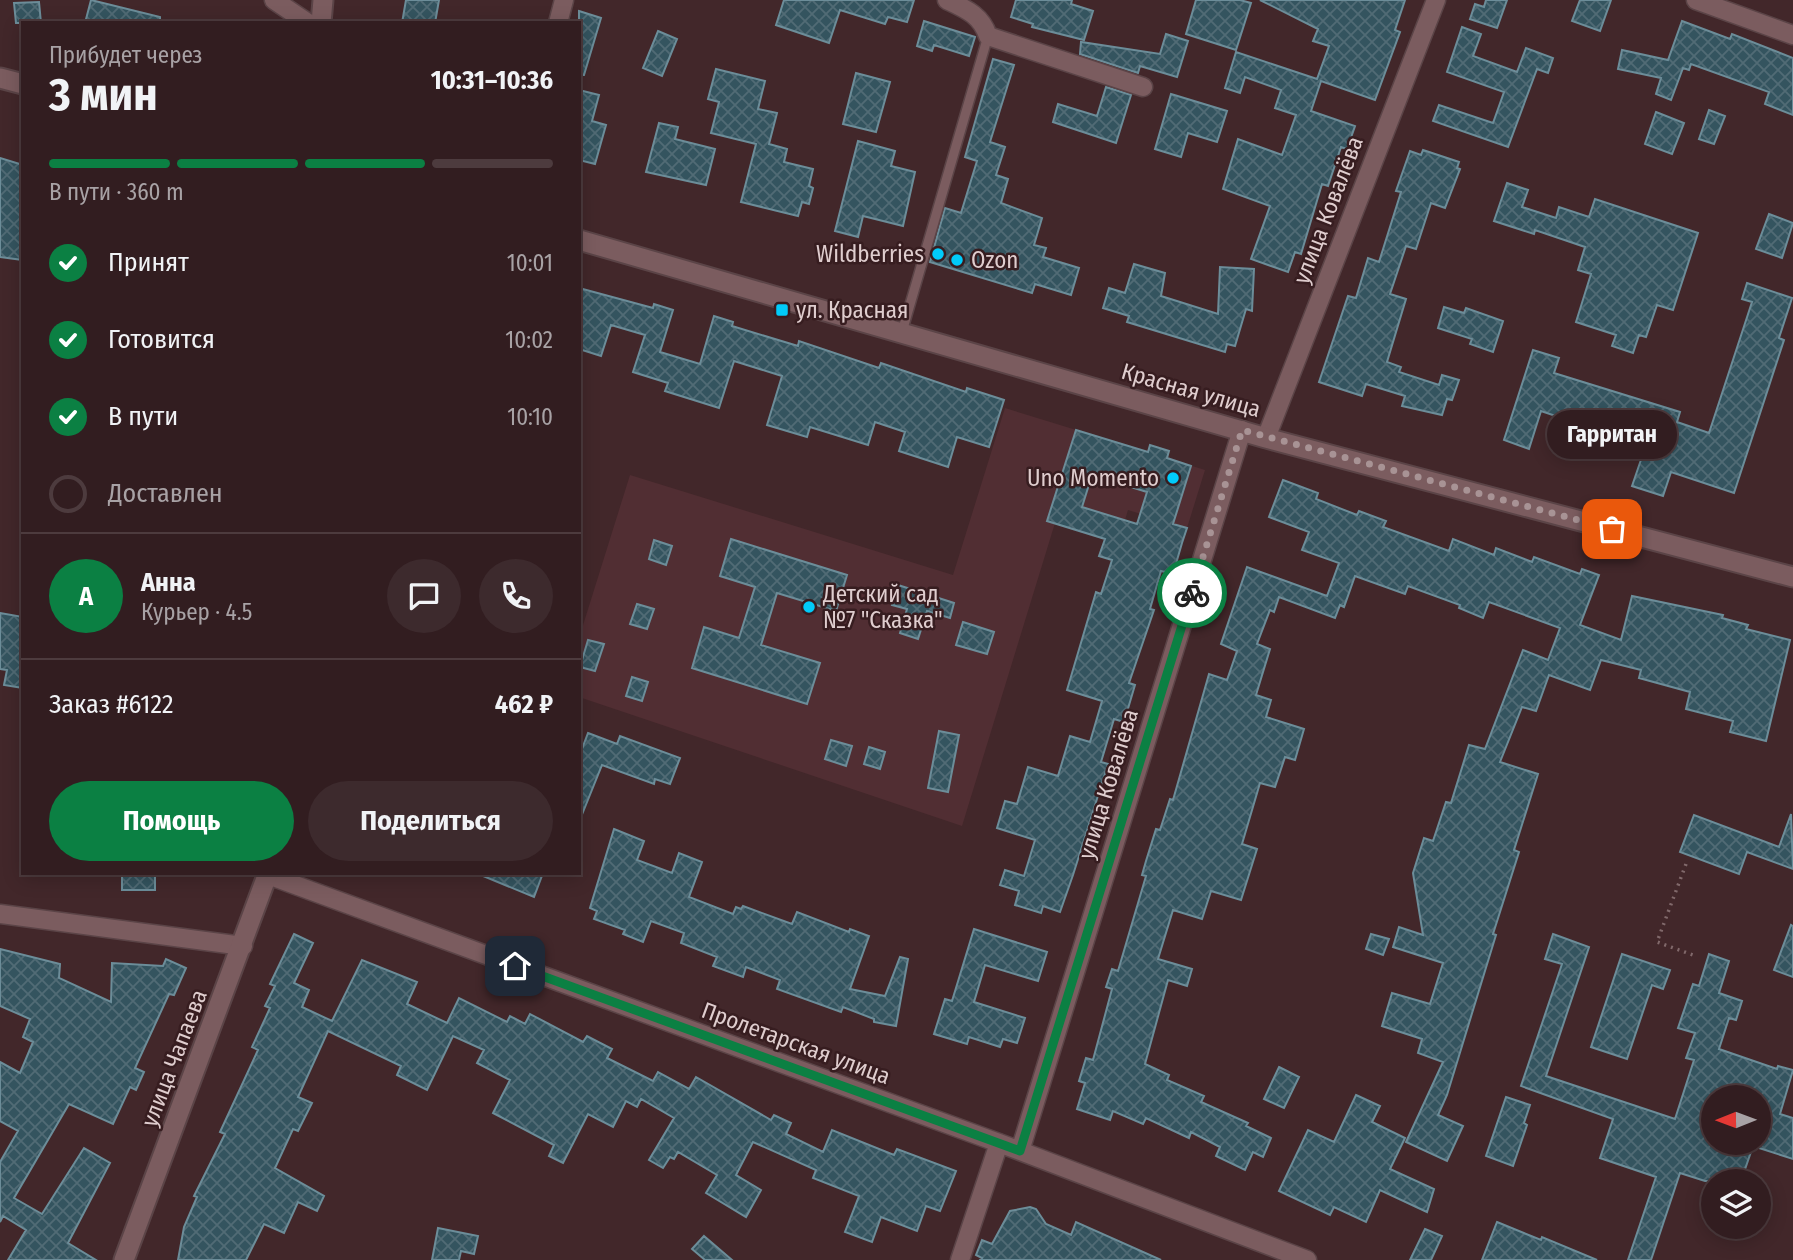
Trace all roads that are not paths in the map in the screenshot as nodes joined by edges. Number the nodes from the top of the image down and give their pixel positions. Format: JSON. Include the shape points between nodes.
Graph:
{"nodes":[{"id":1,"x":274,"y":0,"type":"edge"},
{"id":2,"x":323,"y":0,"type":"edge"},
{"id":3,"x":564,"y":0,"type":"edge"},
{"id":4,"x":947,"y":0,"type":"edge"},
{"id":5,"x":1436,"y":0,"type":"edge"},
{"id":6,"x":1696,"y":0,"type":"edge"},
{"id":7,"x":305,"y":21,"type":"edge"},
{"id":8,"x":321,"y":21,"type":"edge"},
{"id":9,"x":559,"y":21,"type":"edge"},
{"id":10,"x":1793,"y":35,"type":"edge"},
{"id":11,"x":988,"y":36,"type":"junction"},
{"id":12,"x":0,"y":78,"type":"edge"},
{"id":13,"x":21,"y":83,"type":"edge"},
{"id":14,"x":1143,"y":87,"type":"dead end"},
{"id":15,"x":581,"y":241,"type":"edge"},
{"id":16,"x":902,"y":332,"type":"junction"},
{"id":17,"x":1242,"y":430,"type":"junction"},
{"id":18,"x":1266,"y":438,"type":"junction"},
{"id":19,"x":1793,"y":576,"type":"edge"},
{"id":20,"x":268,"y":875,"type":"edge"},
{"id":21,"x":271,"y":875,"type":"edge"},
{"id":22,"x":0,"y":914,"type":"edge"},
{"id":23,"x":243,"y":946,"type":"junction"},
{"id":24,"x":999,"y":1143,"type":"junction"},
{"id":25,"x":1020,"y":1151,"type":"junction"},
{"id":26,"x":124,"y":1260,"type":"edge"},
{"id":27,"x":960,"y":1260,"type":"edge"},
{"id":28,"x":1307,"y":1260,"type":"edge"}],
"edges":[{"from":1,"to":7,"type":"street"},
{"from":2,"to":8,"type":"street"},
{"from":3,"to":9,"type":"street"},
{"from":4,"to":11,"type":"street","via":[[975,13]]},
{"from":5,"to":18,"type":"street","name":"улица Ковалёва"},
{"from":6,"to":10,"type":"street"},
{"from":11,"to":14,"type":"street"},
{"from":11,"to":16,"type":"lane"},
{"from":12,"to":13,"type":"street"},
{"from":15,"to":16,"type":"street","name":"Красная улица"},
{"from":16,"to":17,"type":"street","name":"Красная улица"},
{"from":17,"to":18,"type":"street","name":"Красная улица"},
{"from":17,"to":25,"type":"street","name":"улица Ковалёва"},
{"from":18,"to":19,"type":"street","name":"Красная улица"},
{"from":20,"to":23,"type":"street","name":"улица Чапаева"},
{"from":21,"to":24,"type":"street","name":"Пролетарская улица"},
{"from":22,"to":23,"type":"street"},
{"from":23,"to":26,"type":"street","name":"улица Чапаева"},
{"from":24,"to":25,"type":"street","name":"Пролетарская улица"},
{"from":24,"to":27,"type":"street"},
{"from":25,"to":28,"type":"street","name":"Пролетарская улица"}]}
